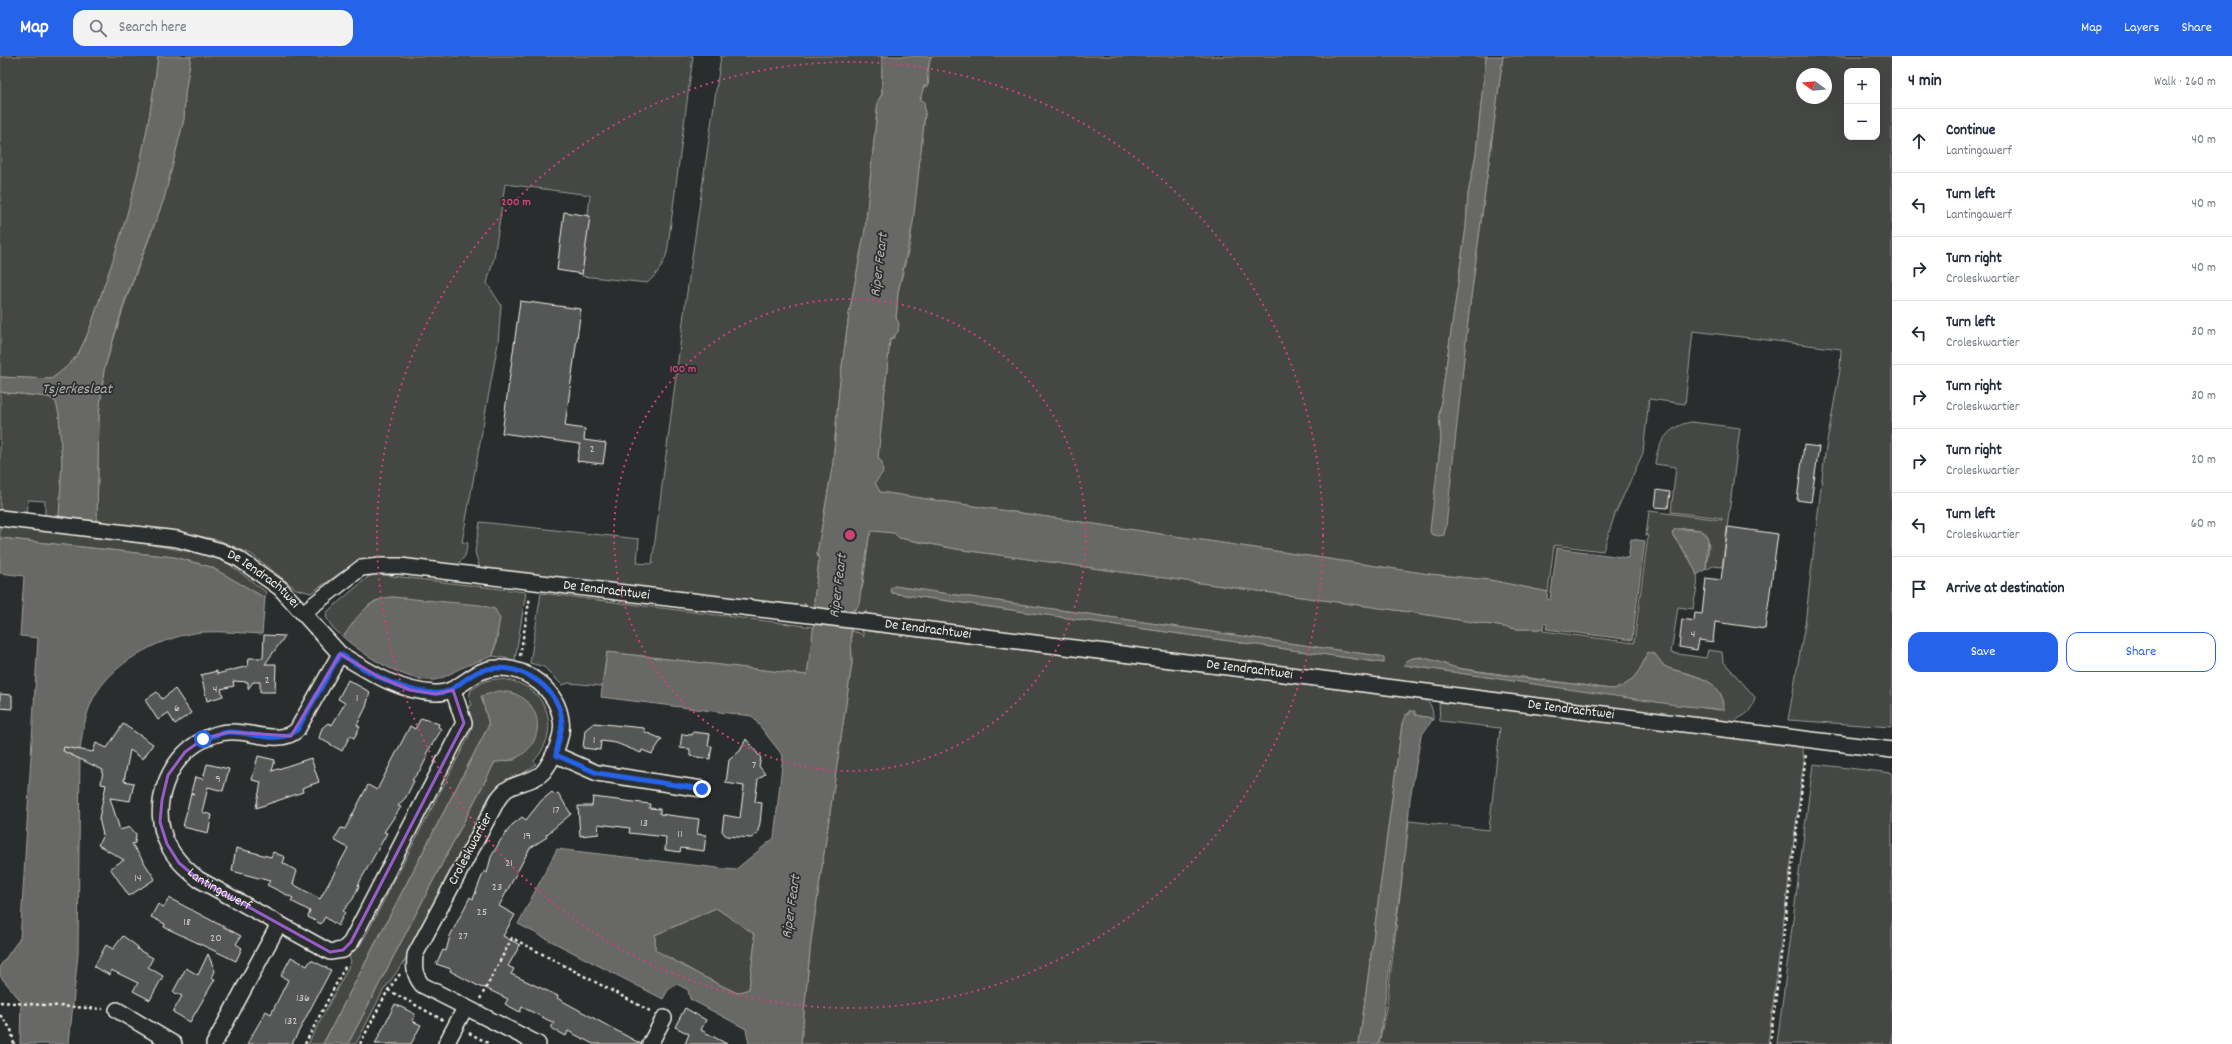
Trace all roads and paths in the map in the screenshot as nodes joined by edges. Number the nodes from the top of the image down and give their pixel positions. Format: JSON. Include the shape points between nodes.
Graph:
{"nodes":[{"id":1,"x":0,"y":518,"type":"edge"},
{"id":2,"x":533,"y":582,"type":"junction"},
{"id":3,"x":304,"y":612,"type":"junction"},
{"id":4,"x":340,"y":654,"type":"junction"},
{"id":5,"x":518,"y":670,"type":"junction"},
{"id":6,"x":452,"y":690,"type":"junction"},
{"id":7,"x":1808,"y":740,"type":"junction"},
{"id":8,"x":1892,"y":750,"type":"edge"},
{"id":9,"x":556,"y":755,"type":"junction"},
{"id":10,"x":702,"y":789,"type":"dead end"},
{"id":11,"x":279,"y":924,"type":"junction"},
{"id":12,"x":343,"y":950,"type":"junction"},
{"id":13,"x":414,"y":967,"type":"junction"},
{"id":14,"x":388,"y":990,"type":"junction"},
{"id":15,"x":0,"y":1002,"type":"edge"},
{"id":16,"x":117,"y":1010,"type":"joint"},
{"id":17,"x":469,"y":1010,"type":"junction"},
{"id":18,"x":0,"y":1015,"type":"edge"},
{"id":19,"x":664,"y":1018,"type":"joint"},
{"id":20,"x":455,"y":1026,"type":"junction"},
{"id":21,"x":14,"y":1044,"type":"edge"},
{"id":22,"x":174,"y":1044,"type":"edge"},
{"id":23,"x":214,"y":1044,"type":"edge"},
{"id":24,"x":305,"y":1044,"type":"edge"},
{"id":25,"x":360,"y":1044,"type":"edge"},
{"id":26,"x":446,"y":1044,"type":"edge"},
{"id":27,"x":490,"y":1044,"type":"edge"},
{"id":28,"x":538,"y":1044,"type":"edge"},
{"id":29,"x":650,"y":1044,"type":"edge"},
{"id":30,"x":1770,"y":1044,"type":"edge"}],
"edges":[{"from":1,"to":3,"type":"street","name":"De Iendrachtwei","via":[[177,539],[221,551],[260,572]]},
{"from":2,"to":3,"type":"street","name":"De Iendrachtwei","via":[[380,566],[361,568]]},
{"from":2,"to":5,"type":"path"},
{"from":2,"to":7,"type":"street","name":"De Iendrachtwei"},
{"from":3,"to":4,"type":"street"},
{"from":4,"to":6,"type":"street","name":"Croleskwartier","via":[[379,678],[410,690],[436,694]]},
{"from":4,"to":11,"type":"street","name":"Lantingawerf","via":[[297,730],[291,736],[229,732],[203,739],[185,752],[168,775],[162,800],[160,822],[167,844],[179,863],[198,879]]},
{"from":5,"to":6,"type":"street","name":"Croleskwartier","via":[[496,668],[478,672]]},
{"from":5,"to":9,"type":"street","name":"Croleskwartier","via":[[539,682],[554,699],[562,722]]},
{"from":6,"to":12,"type":"street","via":[[464,723],[351,942]]},
{"from":7,"to":8,"type":"street","name":"De Iendrachtwei"},
{"from":7,"to":30,"type":"path"},
{"from":9,"to":10,"type":"street","via":[[597,773]]},
{"from":9,"to":13,"type":"street","name":"Croleskwartier","via":[[543,772],[508,788],[498,799],[415,955]]},
{"from":11,"to":12,"type":"street","name":"Lantingawerf","via":[[330,952]]},
{"from":11,"to":23,"type":"street"},
{"from":12,"to":24,"type":"path","via":[[348,961]]},
{"from":13,"to":14,"type":"path","via":[[402,971]]},
{"from":13,"to":17,"type":"street","via":[[415,976],[422,985]]},
{"from":14,"to":20,"type":"path"},
{"from":14,"to":25,"type":"path"},
{"from":15,"to":16,"type":"path"},
{"from":16,"to":22,"type":"street"},
{"from":17,"to":19,"type":"path","via":[[512,938]]},
{"from":17,"to":20,"type":"street"},
{"from":17,"to":28,"type":"street"},
{"from":18,"to":21,"type":"path","via":[[11,1029]]},
{"from":19,"to":29,"type":"street"},
{"from":20,"to":26,"type":"street"},
{"from":20,"to":27,"type":"path"}]}
